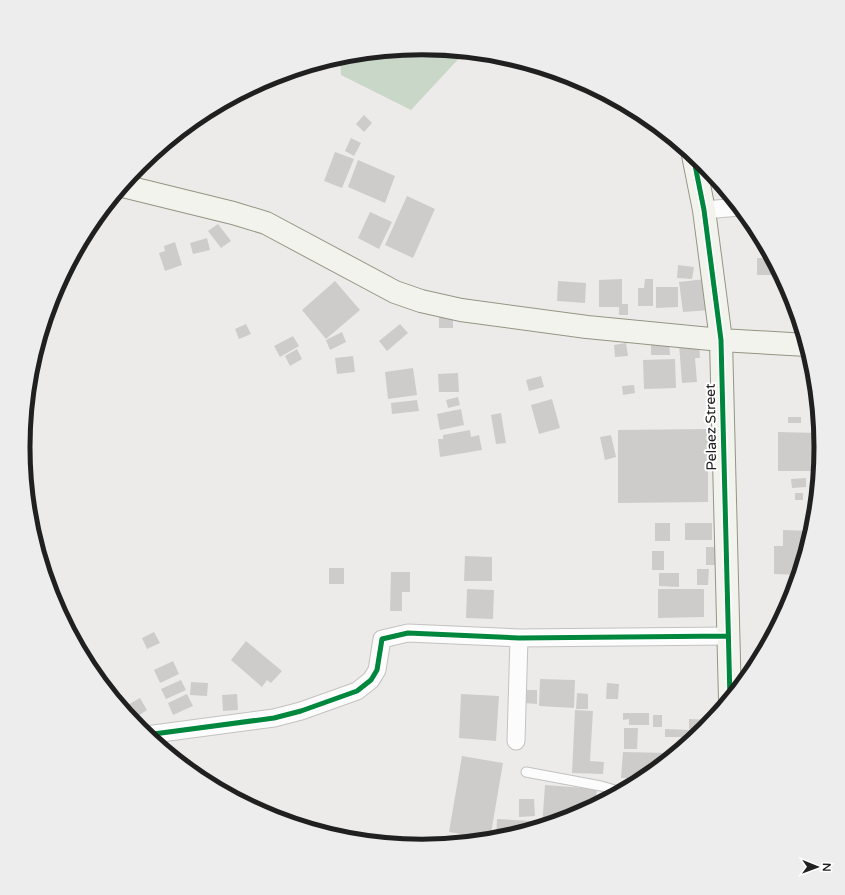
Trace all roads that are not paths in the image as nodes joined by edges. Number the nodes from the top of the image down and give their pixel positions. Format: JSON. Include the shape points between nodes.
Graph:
{"nodes":[{"id":1,"x":695,"y":165,"type":"edge"},
{"id":2,"x":129,"y":187,"type":"edge"},
{"id":3,"x":733,"y":208,"type":"edge"},
{"id":4,"x":704,"y":210,"type":"junction"},
{"id":5,"x":721,"y":340,"type":"junction"},
{"id":6,"x":802,"y":345,"type":"edge"},
{"id":7,"x":728,"y":636,"type":"junction"},
{"id":8,"x":519,"y":638,"type":"junction"},
{"id":9,"x":730,"y":691,"type":"edge"},
{"id":10,"x":154,"y":734,"type":"edge"},
{"id":11,"x":516,"y":741,"type":"dead end"},
{"id":12,"x":526,"y":772,"type":"dead end"},
{"id":13,"x":614,"y":790,"type":"edge"}],
"edges":[{"from":1,"to":4,"type":"main road","name":"Pelaez Street"},
{"from":2,"to":5,"type":"main road","via":[[266,223],[388,288],[421,301],[461,310],[587,327]]},
{"from":3,"to":4,"type":"street"},
{"from":4,"to":5,"type":"main road","name":"Pelaez Street"},
{"from":5,"to":6,"type":"main road"},
{"from":5,"to":7,"type":"main road","name":"Pelaez Street"},
{"from":7,"to":8,"type":"street"},
{"from":7,"to":9,"type":"main road","name":"Pelaez Street"},
{"from":8,"to":10,"type":"street","via":[[408,633],[392,635],[382,639],[377,670],[371,680],[357,691],[274,718]]},
{"from":8,"to":11,"type":"street"},
{"from":12,"to":13,"type":"lane"}]}
